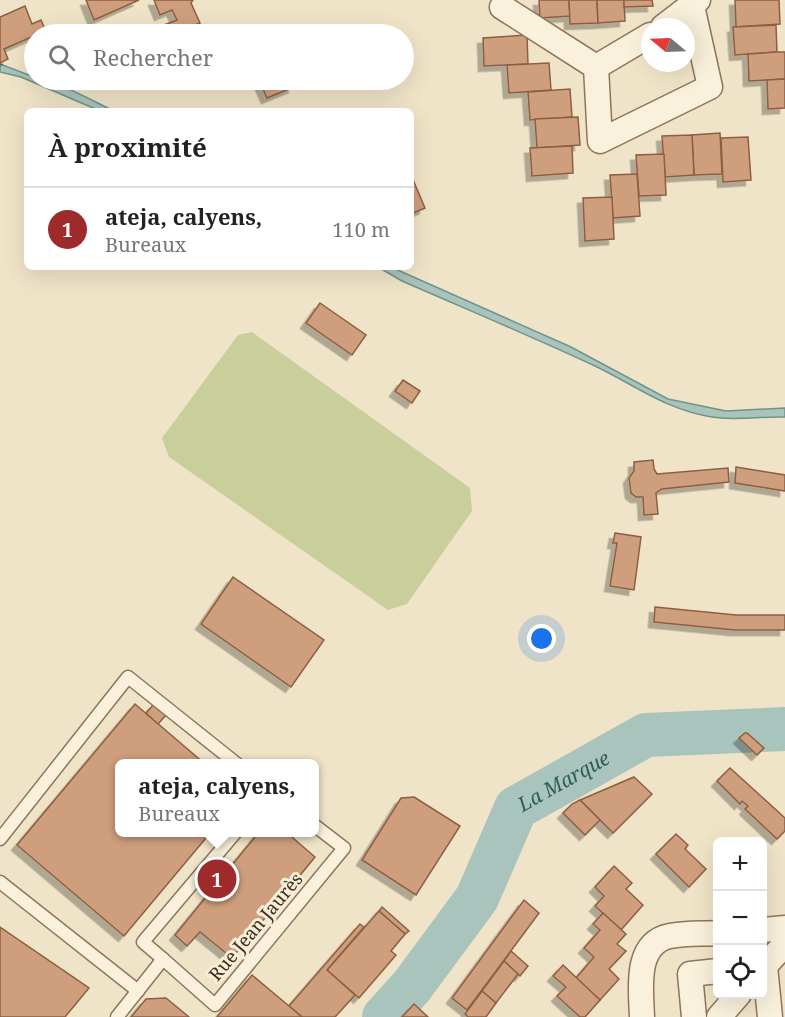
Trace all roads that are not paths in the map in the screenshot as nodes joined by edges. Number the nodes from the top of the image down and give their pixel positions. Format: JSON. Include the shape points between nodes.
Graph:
{"nodes":[{"id":1,"x":695,"y":3,"type":"edge"},
{"id":2,"x":502,"y":7,"type":"dead end"},
{"id":3,"x":675,"y":18,"type":"edge"},
{"id":4,"x":641,"y":40,"type":"edge"},
{"id":5,"x":596,"y":67,"type":"junction"},
{"id":6,"x":231,"y":759,"type":"edge"},
{"id":7,"x":319,"y":828,"type":"edge"},
{"id":8,"x":232,"y":837,"type":"edge"},
{"id":9,"x":0,"y":839,"type":"edge"},
{"id":10,"x":0,"y":882,"type":"edge"},
{"id":11,"x":785,"y":928,"type":"edge"},
{"id":12,"x":767,"y":930,"type":"edge"},
{"id":13,"x":713,"y":933,"type":"edge"},
{"id":14,"x":785,"y":944,"type":"edge"},
{"id":15,"x":163,"y":959,"type":"junction"},
{"id":16,"x":767,"y":963,"type":"edge"},
{"id":17,"x":713,"y":971,"type":"edge"},
{"id":18,"x":138,"y":991,"type":"junction"},
{"id":19,"x":767,"y":996,"type":"edge"},
{"id":20,"x":735,"y":999,"type":"edge"},
{"id":21,"x":117,"y":1017,"type":"edge"},
{"id":22,"x":642,"y":1017,"type":"edge"},
{"id":23,"x":694,"y":1017,"type":"edge"},
{"id":24,"x":719,"y":1017,"type":"edge"},
{"id":25,"x":770,"y":1017,"type":"edge"}],
"edges":[{"from":1,"to":3,"type":"street"},
{"from":1,"to":5,"type":"street","via":[[710,87],[600,141]]},
{"from":2,"to":5,"type":"street"},
{"from":4,"to":5,"type":"street"},
{"from":6,"to":9,"type":"lane","via":[[128,677]]},
{"from":7,"to":15,"type":"lane","name":"Rue Jean Jaurès","via":[[344,848],[215,1005]]},
{"from":8,"to":15,"type":"lane","name":"Rue Jean Jaurès","via":[[144,942]]},
{"from":10,"to":18,"type":"lane"},
{"from":11,"to":12,"type":"street"},
{"from":13,"to":22,"type":"street","via":[[669,936],[652,947],[642,967]]},
{"from":14,"to":16,"type":"street"},
{"from":15,"to":18,"type":"lane"},
{"from":17,"to":23,"type":"street","via":[[690,974]]},
{"from":18,"to":21,"type":"lane"},
{"from":19,"to":25,"type":"street"},
{"from":20,"to":24,"type":"street"}]}
